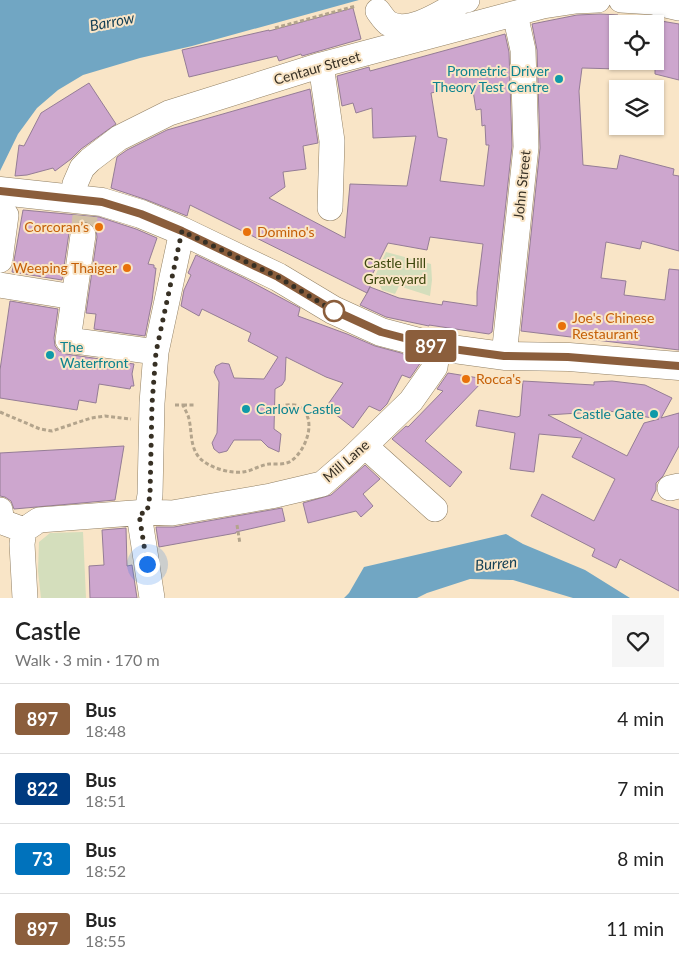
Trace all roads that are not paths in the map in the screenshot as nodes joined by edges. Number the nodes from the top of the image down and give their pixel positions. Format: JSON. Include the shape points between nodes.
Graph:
{"nodes":[{"id":1,"x":466,"y":0,"type":"edge"},
{"id":2,"x":598,"y":0,"type":"edge"},
{"id":3,"x":621,"y":0,"type":"edge"},
{"id":4,"x":540,"y":5,"type":"edge"},
{"id":5,"x":679,"y":8,"type":"edge"},
{"id":6,"x":378,"y":11,"type":"dead end"},
{"id":7,"x":441,"y":23,"type":"junction"},
{"id":8,"x":321,"y":66,"type":"junction"},
{"id":9,"x":2,"y":199,"type":"edge"},
{"id":10,"x":330,"y":208,"type":"dead end"},
{"id":11,"x":86,"y":210,"type":"junction"},
{"id":12,"x":182,"y":231,"type":"junction"},
{"id":13,"x":0,"y":260,"type":"edge"},
{"id":14,"x":0,"y":285,"type":"edge"},
{"id":15,"x":74,"y":297,"type":"junction"},
{"id":16,"x":438,"y":347,"type":"junction"},
{"id":17,"x":156,"y":352,"type":"junction"},
{"id":18,"x":504,"y":356,"type":"junction"},
{"id":19,"x":679,"y":366,"type":"edge"},
{"id":20,"x":365,"y":446,"type":"junction"},
{"id":21,"x":435,"y":509,"type":"dead end"},
{"id":22,"x":0,"y":510,"type":"edge"},
{"id":23,"x":143,"y":513,"type":"junction"},
{"id":24,"x":23,"y":537,"type":"junction"},
{"id":25,"x":25,"y":598,"type":"edge"},
{"id":26,"x":152,"y":598,"type":"edge"}],
"edges":[{"from":1,"to":7,"type":"street"},
{"from":2,"to":4,"type":"street","name":"Centaur Street"},
{"from":3,"to":5,"type":"street"},
{"from":4,"to":7,"type":"street","name":"Centaur Street"},
{"from":4,"to":18,"type":"street","name":"John Street","via":[[522,50],[526,146]]},
{"from":6,"to":7,"type":"street","via":[[387,22],[401,28],[425,22]]},
{"from":7,"to":8,"type":"street","name":"Centaur Street"},
{"from":8,"to":10,"type":"street","via":[[332,141]]},
{"from":8,"to":11,"type":"street","name":"Centaur Street","via":[[170,113],[120,138],[82,168],[75,184]]},
{"from":9,"to":11,"type":"main road"},
{"from":9,"to":13,"type":"street"},
{"from":11,"to":12,"type":"main road","via":[[141,214]]},
{"from":11,"to":15,"type":"street","name":"Centaur Street"},
{"from":12,"to":16,"type":"main road","via":[[381,332]]},
{"from":12,"to":17,"type":"street"},
{"from":14,"to":15,"type":"street"},
{"from":15,"to":17,"type":"street","name":"Centaur Street","via":[[68,340]]},
{"from":16,"to":18,"type":"main road"},
{"from":16,"to":20,"type":"street","name":"Mill Lane","via":[[435,367],[416,394]]},
{"from":17,"to":23,"type":"street","via":[[150,495]]},
{"from":18,"to":19,"type":"main road","via":[[568,357]]},
{"from":20,"to":21,"type":"street"},
{"from":20,"to":23,"type":"street","name":"Mill Lane","via":[[322,484],[172,513]]},
{"from":22,"to":24,"type":"street","via":[[2,522]]},
{"from":23,"to":24,"type":"street","name":"Mill Lane","via":[[39,520]]},
{"from":23,"to":26,"type":"street"},
{"from":24,"to":25,"type":"street"}]}
